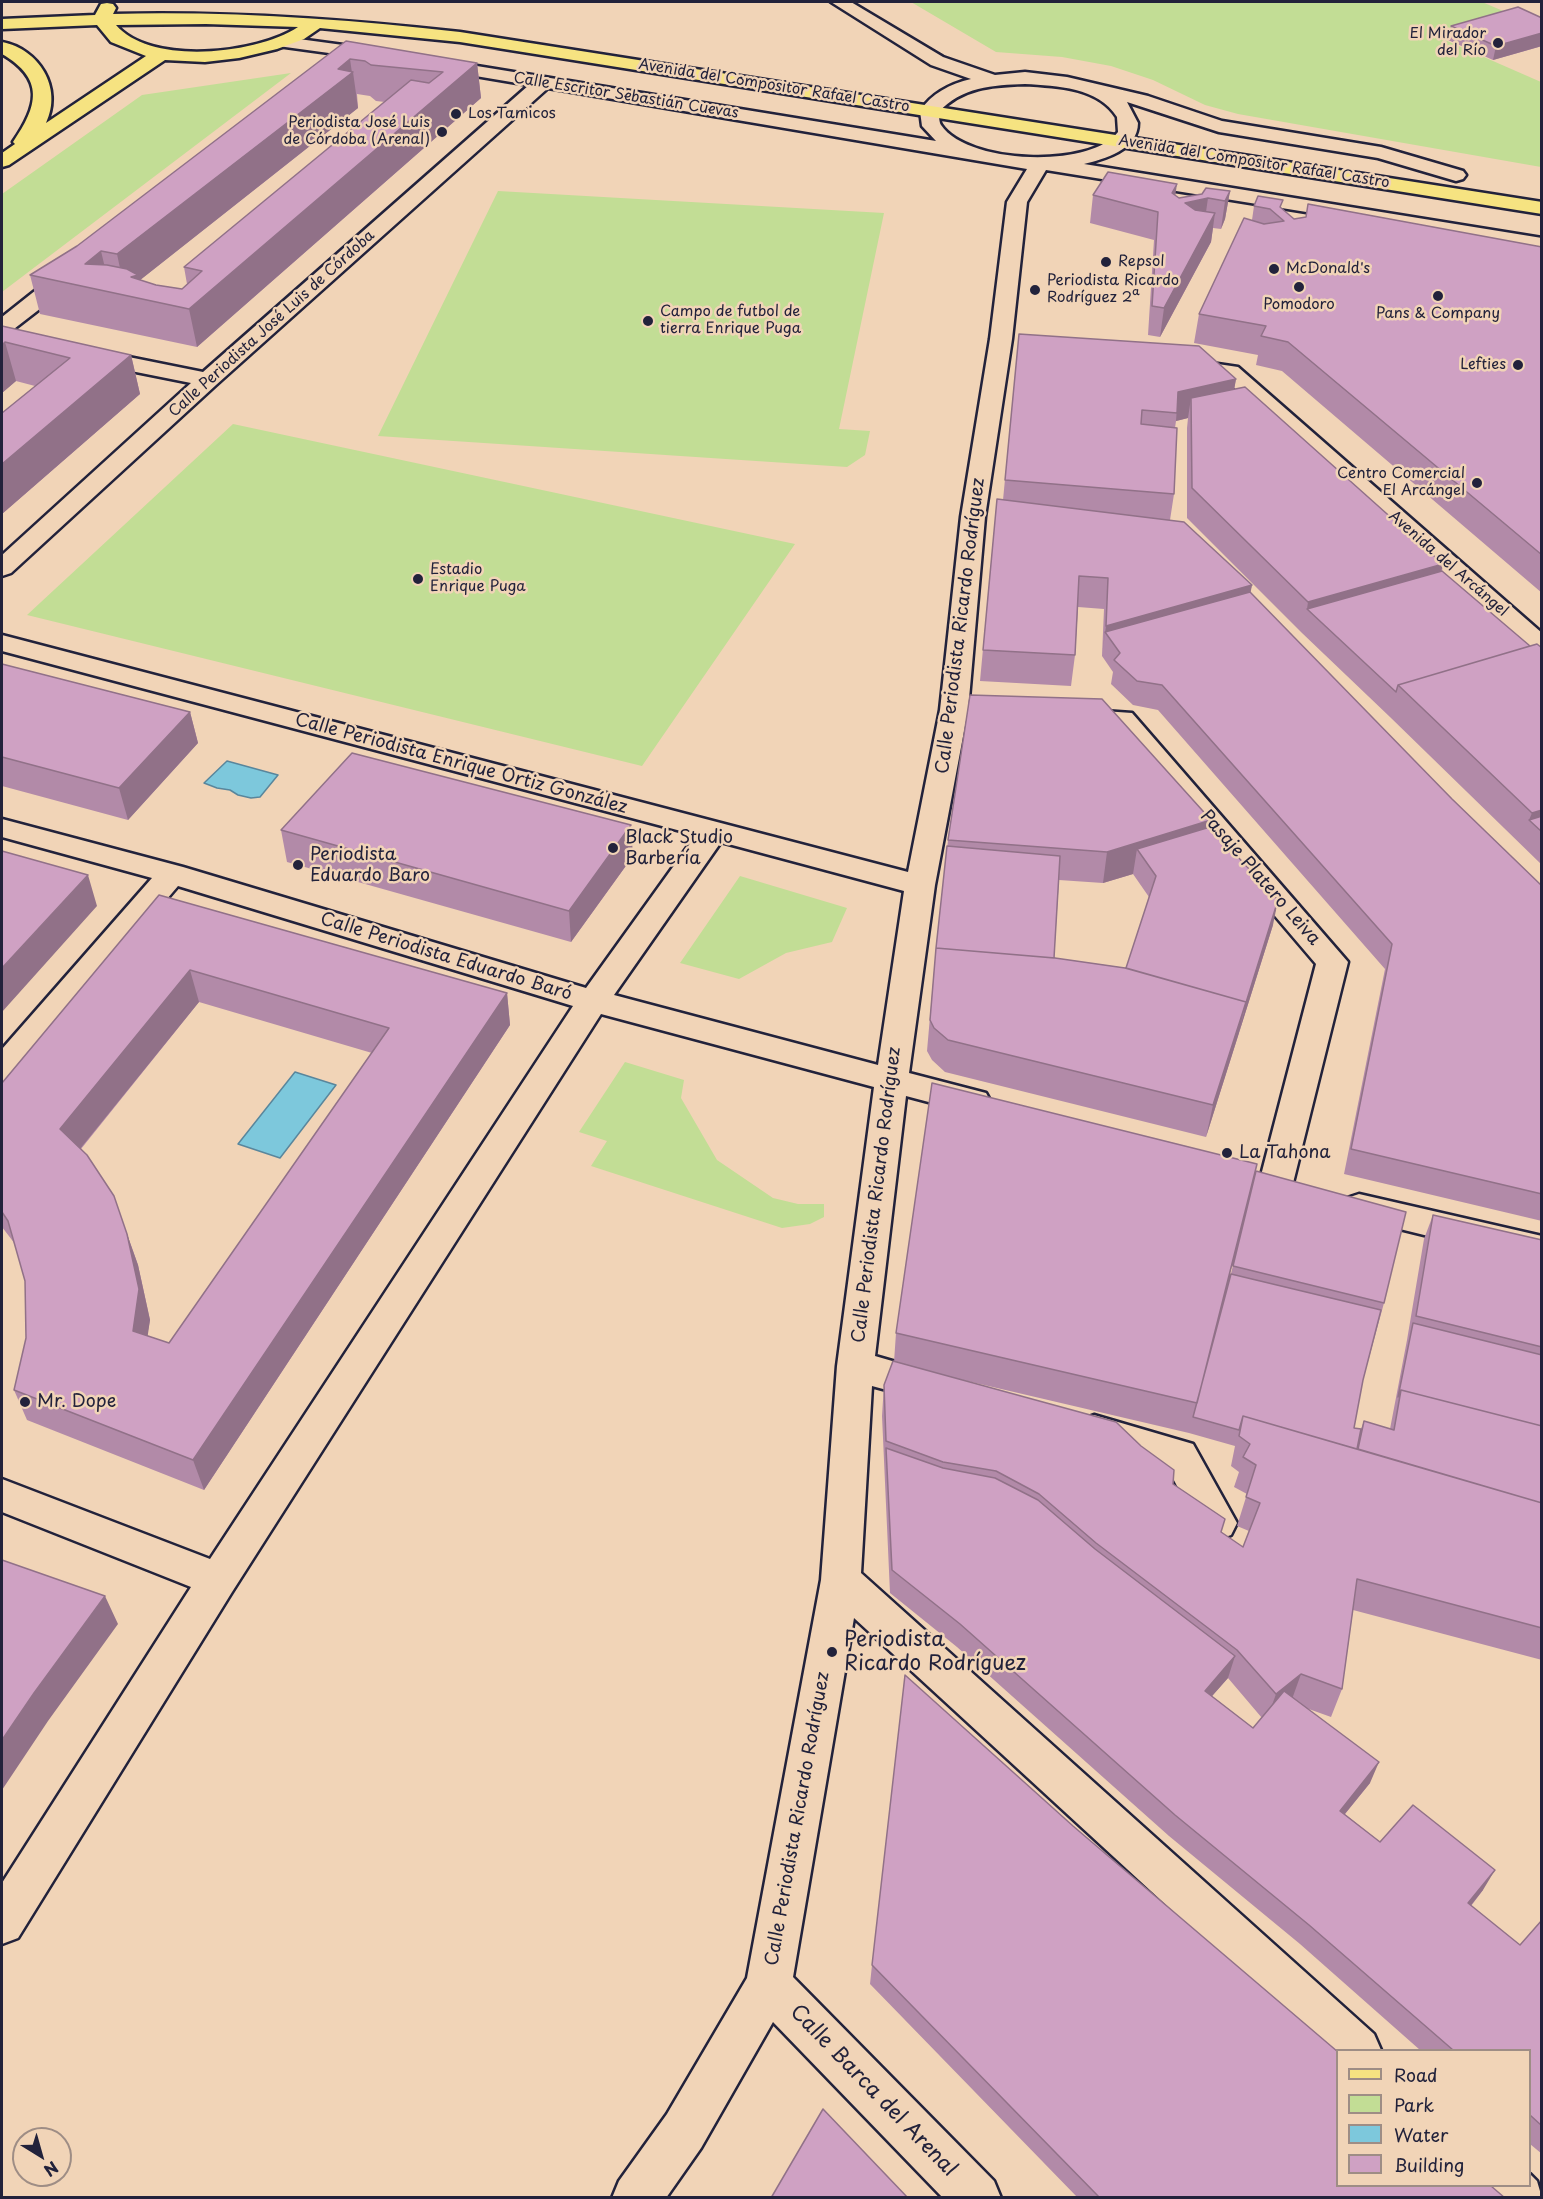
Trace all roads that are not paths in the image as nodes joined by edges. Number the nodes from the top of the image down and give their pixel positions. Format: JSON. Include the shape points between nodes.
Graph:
{"nodes":[{"id":1,"x":840,"y":2,"type":"edge"},
{"id":2,"x":2,"y":8,"type":"edge"},
{"id":3,"x":108,"y":9,"type":"edge"},
{"id":4,"x":321,"y":15,"type":"junction"},
{"id":5,"x":2,"y":24,"type":"edge"},
{"id":6,"x":584,"y":39,"type":"dead end"},
{"id":7,"x":284,"y":42,"type":"junction"},
{"id":8,"x":2,"y":46,"type":"edge"},
{"id":9,"x":356,"y":51,"type":"junction"},
{"id":10,"x":161,"y":54,"type":"junction"},
{"id":11,"x":397,"y":58,"type":"edge"},
{"id":12,"x":416,"y":61,"type":"edge"},
{"id":13,"x":335,"y":67,"type":"edge"},
{"id":14,"x":993,"y":80,"type":"junction"},
{"id":15,"x":544,"y":82,"type":"junction"},
{"id":16,"x":1088,"y":87,"type":"junction"},
{"id":17,"x":922,"y":92,"type":"dead end"},
{"id":18,"x":944,"y":95,"type":"junction"},
{"id":19,"x":929,"y":111,"type":"junction"},
{"id":20,"x":1126,"y":133,"type":"junction"},
{"id":21,"x":968,"y":152,"type":"junction"},
{"id":22,"x":8,"y":156,"type":"edge"},
{"id":23,"x":1040,"y":163,"type":"junction"},
{"id":24,"x":1456,"y":175,"type":"junction"},
{"id":25,"x":1477,"y":178,"type":"dead end"},
{"id":26,"x":1542,"y":208,"type":"edge"},
{"id":27,"x":1542,"y":244,"type":"edge"},
{"id":28,"x":85,"y":262,"type":"edge"},
{"id":29,"x":5,"y":336,"type":"edge"},
{"id":30,"x":70,"y":352,"type":"edge"},
{"id":31,"x":1164,"y":363,"type":"edge"},
{"id":32,"x":208,"y":380,"type":"junction"},
{"id":33,"x":2,"y":568,"type":"edge"},
{"id":34,"x":2,"y":643,"type":"edge"},
{"id":35,"x":1542,"y":646,"type":"edge"},
{"id":36,"x":1043,"y":715,"type":"edge"},
{"id":37,"x":2,"y":828,"type":"edge"},
{"id":38,"x":714,"y":831,"type":"junction"},
{"id":39,"x":172,"y":874,"type":"junction"},
{"id":40,"x":920,"y":885,"type":"junction"},
{"id":41,"x":592,"y":1001,"type":"junction"},
{"id":42,"x":2,"y":1070,"type":"edge"},
{"id":43,"x":892,"y":1079,"type":"junction"},
{"id":44,"x":1005,"y":1111,"type":"edge"},
{"id":45,"x":1241,"y":1177,"type":"edge"},
{"id":46,"x":1275,"y":1187,"type":"junction"},
{"id":47,"x":1542,"y":1250,"type":"edge"},
{"id":48,"x":855,"y":1366,"type":"junction"},
{"id":49,"x":967,"y":1397,"type":"edge"},
{"id":50,"x":1057,"y":1421,"type":"edge"},
{"id":51,"x":2,"y":1495,"type":"edge"},
{"id":52,"x":1217,"y":1522,"type":"edge"},
{"id":53,"x":218,"y":1580,"type":"junction"},
{"id":54,"x":841,"y":1580,"type":"junction"},
{"id":55,"x":2,"y":1922,"type":"edge"},
{"id":56,"x":769,"y":1985,"type":"junction"},
{"id":57,"x":1357,"y":2049,"type":"edge"},
{"id":58,"x":1508,"y":2187,"type":"edge"},
{"id":59,"x":636,"y":2198,"type":"edge"},
{"id":60,"x":977,"y":2198,"type":"edge"},
{"id":61,"x":1520,"y":2198,"type":"edge"}],
"edges":[{"from":1,"to":14,"type":"street","via":[[937,61]]},
{"from":2,"to":3,"type":"main road","name":"Avenida del Compositor Rafael Castro"},
{"from":3,"to":4,"type":"main road","name":"Avenida del Compositor Rafael Castro","via":[[243,19]]},
{"from":3,"to":5,"type":"main road","name":"Avenida del Compositor Rafael Castro"},
{"from":3,"to":10,"type":"main road","via":[[117,40]]},
{"from":4,"to":6,"type":"main road","name":"Avenida del Compositor Rafael Castro","via":[[479,23]]},
{"from":4,"to":7,"type":"main road"},
{"from":4,"to":19,"type":"main road","name":"Avenida del Compositor Rafael Castro"},
{"from":7,"to":9,"type":"street"},
{"from":7,"to":10,"type":"main road","via":[[209,56]]},
{"from":8,"to":22,"type":"main road","via":[[25,60],[44,91],[42,113],[33,130]]},
{"from":9,"to":11,"type":"street"},
{"from":9,"to":13,"type":"street"},
{"from":10,"to":22,"type":"main road"},
{"from":12,"to":15,"type":"street","name":"Calle Escritor Sebastián Cuevas"},
{"from":14,"to":16,"type":"street","via":[[1047,80]]},
{"from":14,"to":18,"type":"street","via":[[969,84]]},
{"from":15,"to":21,"type":"street","name":"Calle Escritor Sebastián Cuevas"},
{"from":15,"to":32,"type":"street","name":"Calle Periodista José Luis de Córdoba"},
{"from":16,"to":20,"type":"street","via":[[1123,107]]},
{"from":16,"to":24,"type":"street","name":"Avenida del Compositor Rafael Castro","via":[[1219,126],[1381,153]]},
{"from":17,"to":18,"type":"main road","name":"Avenida del Compositor Rafael Castro"},
{"from":18,"to":19,"type":"street"},
{"from":18,"to":20,"type":"main road","name":"Avenida del Compositor Rafael Castro"},
{"from":19,"to":20,"type":"main road","name":"Avenida del Compositor Rafael Castro"},
{"from":19,"to":21,"type":"street","via":[[931,126],[944,140]]},
{"from":20,"to":23,"type":"street","via":[[1092,155]]},
{"from":20,"to":24,"type":"main road","name":"Avenida del Compositor Rafael Castro"},
{"from":20,"to":26,"type":"main road","name":"Avenida del Compositor Rafael Castro"},
{"from":21,"to":23,"type":"street"},
{"from":23,"to":27,"type":"street"},
{"from":23,"to":40,"type":"street","name":"Calle Periodista Ricardo Rodríguez","via":[[1017,202],[1013,341],[985,518],[965,711]]},
{"from":24,"to":25,"type":"main road","name":"Avenida del Compositor Rafael Castro"},
{"from":28,"to":29,"type":"street"},
{"from":30,"to":32,"type":"street"},
{"from":31,"to":35,"type":"street","name":"Avenida del Arcángel","via":[[1230,372]]},
{"from":32,"to":33,"type":"street","name":"Calle Periodista José Luis de Córdoba"},
{"from":34,"to":38,"type":"street","name":"Calle Periodista Enrique Ortiz González"},
{"from":36,"to":46,"type":"street","name":"Pasaje Platero Leiva","via":[[1122,719],[1332,962]]},
{"from":37,"to":39,"type":"street","name":"Calle Periodista Eduardo Baró"},
{"from":38,"to":40,"type":"street","name":"Calle Periodista Enrique Ortiz González"},
{"from":38,"to":41,"type":"street"},
{"from":39,"to":41,"type":"street","name":"Calle Periodista Eduardo Baró"},
{"from":39,"to":42,"type":"street"},
{"from":40,"to":43,"type":"street","name":"Calle Periodista Ricardo Rodríguez"},
{"from":41,"to":43,"type":"street","name":"Calle Periodista Eduardo Baró"},
{"from":41,"to":53,"type":"street"},
{"from":43,"to":44,"type":"street","name":"Calle Periodista Eduardo Baró"},
{"from":43,"to":48,"type":"street","name":"Calle Periodista Ricardo Rodríguez"},
{"from":45,"to":46,"type":"street"},
{"from":46,"to":47,"type":"street"},
{"from":48,"to":49,"type":"street"},
{"from":48,"to":54,"type":"street","name":"Calle Periodista Ricardo Rodríguez"},
{"from":50,"to":52,"type":"street","via":[[1180,1455]]},
{"from":51,"to":53,"type":"street"},
{"from":53,"to":55,"type":"street"},
{"from":54,"to":56,"type":"street","name":"Calle Periodista Ricardo Rodríguez"},
{"from":54,"to":57,"type":"street"},
{"from":56,"to":59,"type":"street","name":"Calle Periodista Ricardo Rodríguez","via":[[684,2132]]},
{"from":56,"to":60,"type":"street","name":"Calle Barca del Arenal"},
{"from":58,"to":61,"type":"street"}]}
